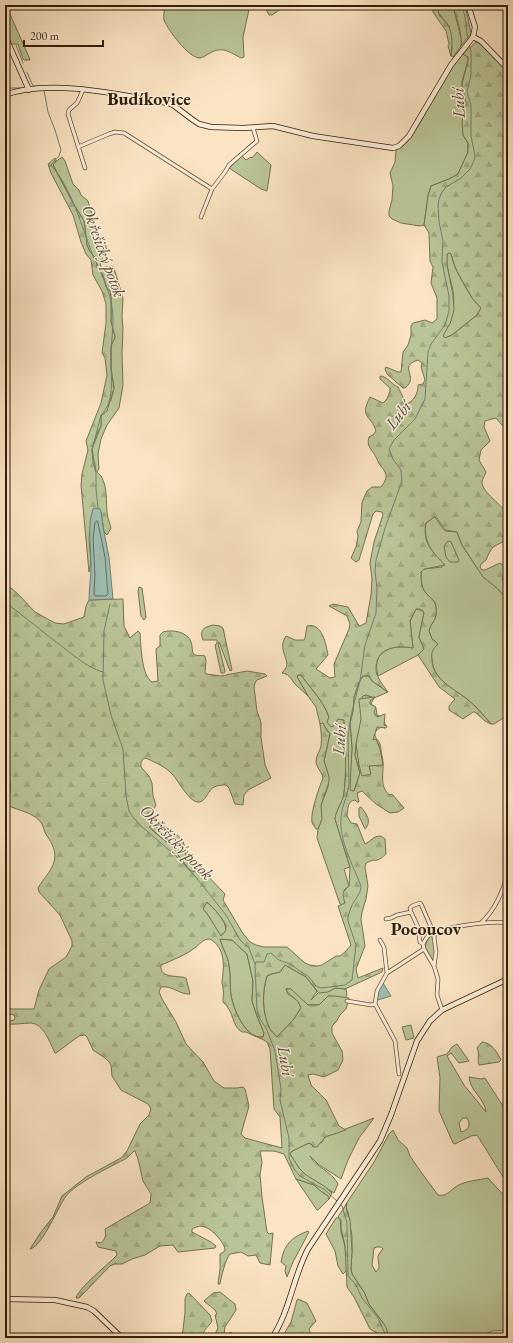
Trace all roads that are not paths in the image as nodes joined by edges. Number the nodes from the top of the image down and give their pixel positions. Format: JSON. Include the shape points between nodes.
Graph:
{"nodes":[{"id":1,"x":468,"y":5,"type":"edge"},
{"id":2,"x":5,"y":36,"type":"edge"},
{"id":3,"x":472,"y":39,"type":"junction"},
{"id":4,"x":508,"y":69,"type":"edge"},
{"id":5,"x":28,"y":89,"type":"junction"},
{"id":6,"x":83,"y":90,"type":"junction"},
{"id":7,"x":5,"y":96,"type":"edge"},
{"id":8,"x":253,"y":128,"type":"junction"},
{"id":9,"x":78,"y":147,"type":"junction"},
{"id":10,"x":85,"y":168,"type":"dead end"},
{"id":11,"x":212,"y":189,"type":"junction"},
{"id":12,"x":201,"y":217,"type":"dead end"},
{"id":13,"x":508,"y":874,"type":"edge"},
{"id":14,"x":411,"y":912,"type":"junction"},
{"id":15,"x":386,"y":919,"type":"dead end"},
{"id":16,"x":481,"y":923,"type":"junction"},
{"id":17,"x":508,"y":923,"type":"edge"},
{"id":18,"x":435,"y":932,"type":"junction"},
{"id":19,"x":380,"y":940,"type":"dead end"},
{"id":20,"x":423,"y":944,"type":"junction"},
{"id":21,"x":424,"y":949,"type":"junction"},
{"id":22,"x":434,"y":966,"type":"junction"},
{"id":23,"x":387,"y":973,"type":"junction"},
{"id":24,"x":508,"y":979,"type":"edge"},
{"id":25,"x":347,"y":1001,"type":"dead end"},
{"id":26,"x":375,"y":1004,"type":"junction"},
{"id":27,"x":442,"y":1010,"type":"junction"},
{"id":28,"x":399,"y":1074,"type":"dead end"},
{"id":29,"x":5,"y":1299,"type":"edge"},
{"id":30,"x":122,"y":1338,"type":"edge"},
{"id":31,"x":272,"y":1338,"type":"edge"}],
"edges":[{"from":1,"to":3,"type":"street","via":[[475,26]]},
{"from":2,"to":5,"type":"street"},
{"from":3,"to":4,"type":"street","via":[[481,40]]},
{"from":3,"to":8,"type":"street","via":[[442,79],[408,136],[399,146],[393,148],[313,136],[273,126]]},
{"from":5,"to":6,"type":"street"},
{"from":5,"to":7,"type":"street"},
{"from":6,"to":8,"type":"street","via":[[168,103],[199,124]]},
{"from":6,"to":9,"type":"street","via":[[68,114]]},
{"from":8,"to":11,"type":"street","via":[[257,141],[229,165]]},
{"from":9,"to":10,"type":"street"},
{"from":9,"to":11,"type":"street","via":[[115,132],[124,133]]},
{"from":11,"to":12,"type":"street"},
{"from":13,"to":16,"type":"street","via":[[495,906]]},
{"from":14,"to":15,"type":"street"},
{"from":14,"to":18,"type":"street","via":[[412,906],[420,903]]},
{"from":14,"to":20,"type":"street","via":[[418,927],[420,942]]},
{"from":16,"to":17,"type":"street"},
{"from":16,"to":18,"type":"street"},
{"from":18,"to":20,"type":"street"},
{"from":18,"to":22,"type":"street"},
{"from":19,"to":23,"type":"street","via":[[384,947]]},
{"from":20,"to":21,"type":"street"},
{"from":21,"to":22,"type":"street"},
{"from":21,"to":23,"type":"street"},
{"from":22,"to":27,"type":"street","via":[[438,979],[437,995]]},
{"from":23,"to":26,"type":"street","via":[[377,992]]},
{"from":24,"to":27,"type":"street"},
{"from":25,"to":26,"type":"street"},
{"from":26,"to":28,"type":"street","via":[[395,1041]]},
{"from":27,"to":31,"type":"street","via":[[430,1021],[417,1041],[385,1131],[375,1150],[304,1257],[283,1318]]},
{"from":29,"to":30,"type":"street","via":[[55,1300],[86,1307],[94,1311]]}]}
